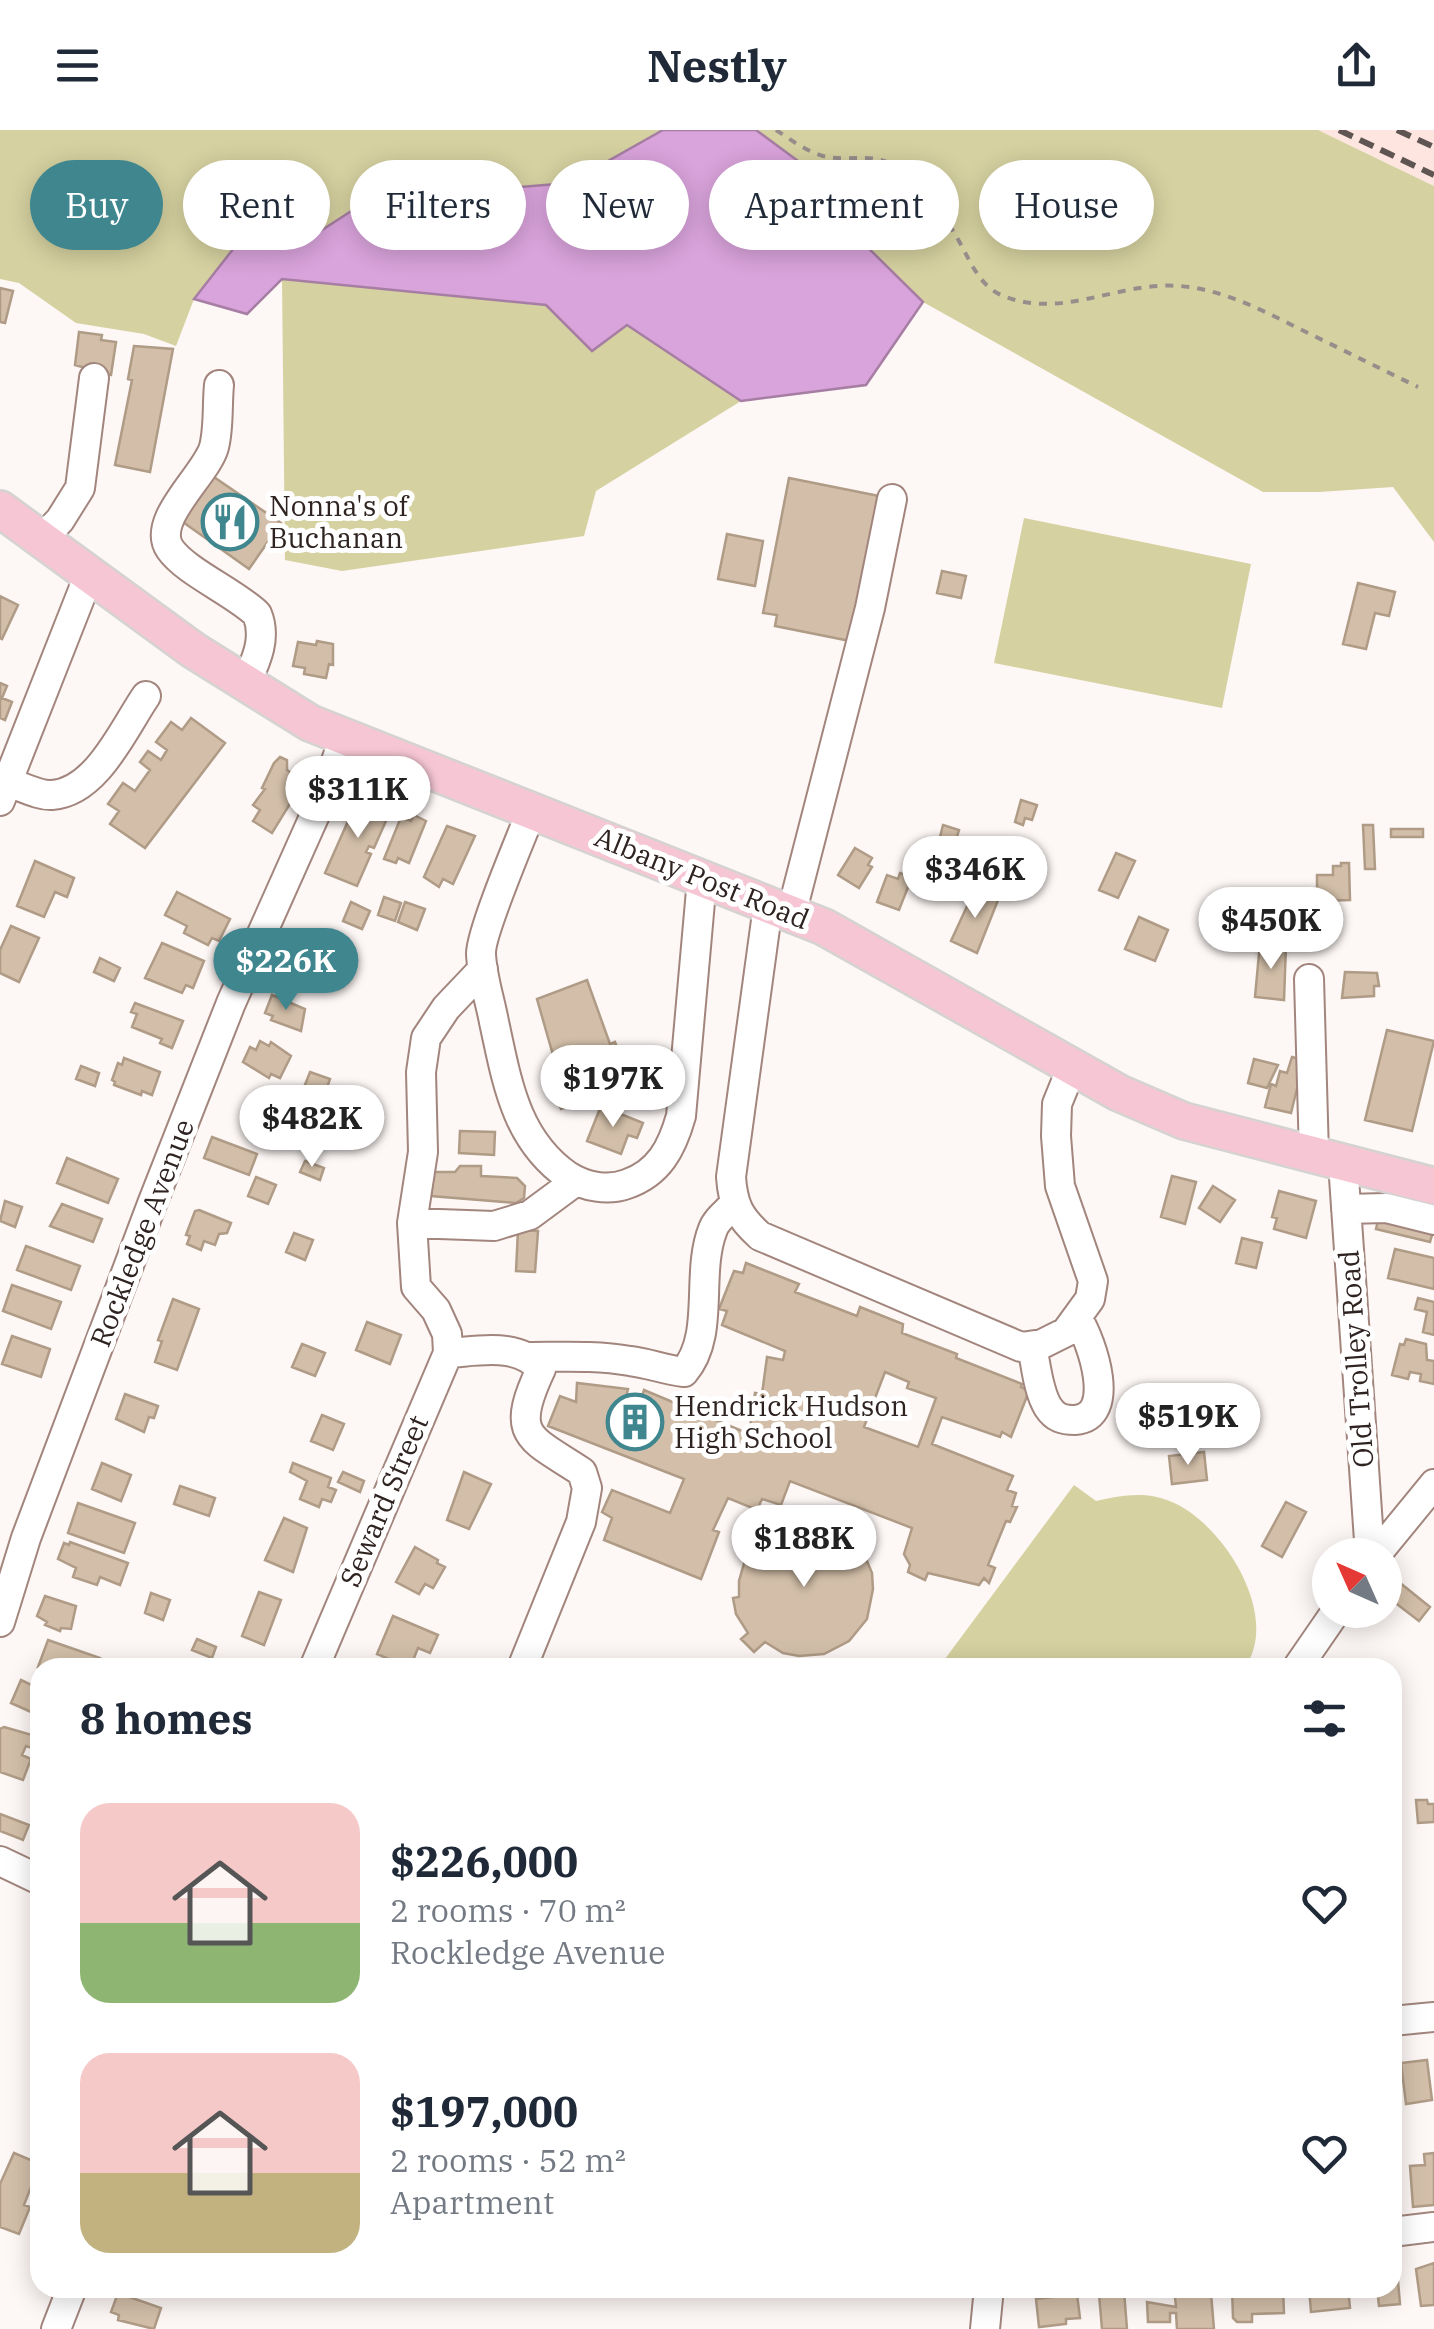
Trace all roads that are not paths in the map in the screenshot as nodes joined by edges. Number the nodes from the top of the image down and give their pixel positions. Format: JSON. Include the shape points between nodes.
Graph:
{"nodes":[{"id":1,"x":94,"y":378,"type":"dead end"},
{"id":2,"x":218,"y":385,"type":"dead end"},
{"id":3,"x":892,"y":498,"type":"dead end"},
{"id":4,"x":0,"y":509,"type":"edge"},
{"id":5,"x":41,"y":540,"type":"junction"},
{"id":6,"x":89,"y":575,"type":"junction"},
{"id":7,"x":246,"y":683,"type":"junction"},
{"id":8,"x":146,"y":696,"type":"dead end"},
{"id":9,"x":344,"y":738,"type":"junction"},
{"id":10,"x":4,"y":792,"type":"edge"},
{"id":11,"x":532,"y":810,"type":"junction"},
{"id":12,"x":702,"y":878,"type":"junction"},
{"id":13,"x":780,"y":910,"type":"junction"},
{"id":14,"x":483,"y":969,"type":"junction"},
{"id":15,"x":1309,"y":979,"type":"dead end"},
{"id":16,"x":1072,"y":1067,"type":"junction"},
{"id":17,"x":1329,"y":1159,"type":"junction"},
{"id":18,"x":576,"y":1181,"type":"junction"},
{"id":19,"x":1434,"y":1186,"type":"edge"},
{"id":20,"x":1388,"y":1192,"type":"junction"},
{"id":21,"x":733,"y":1205,"type":"junction"},
{"id":22,"x":1346,"y":1209,"type":"junction"},
{"id":23,"x":1434,"y":1220,"type":"edge"},
{"id":24,"x":412,"y":1223,"type":"junction"},
{"id":25,"x":1078,"y":1319,"type":"junction"},
{"id":26,"x":447,"y":1344,"type":"junction"},
{"id":27,"x":1032,"y":1346,"type":"junction"},
{"id":28,"x":528,"y":1357,"type":"junction"},
{"id":29,"x":1434,"y":1484,"type":"edge"},
{"id":30,"x":1372,"y":1538,"type":"edge"},
{"id":31,"x":1388,"y":1538,"type":"edge"},
{"id":32,"x":0,"y":1622,"type":"edge"},
{"id":33,"x":1324,"y":1628,"type":"edge"},
{"id":34,"x":318,"y":1658,"type":"edge"},
{"id":35,"x":526,"y":1658,"type":"edge"},
{"id":36,"x":1303,"y":1658,"type":"edge"},
{"id":37,"x":0,"y":1861,"type":"edge"},
{"id":38,"x":30,"y":1875,"type":"edge"},
{"id":39,"x":1434,"y":2017,"type":"edge"},
{"id":40,"x":1402,"y":2020,"type":"edge"},
{"id":41,"x":1434,"y":2227,"type":"edge"},
{"id":42,"x":1402,"y":2231,"type":"edge"},
{"id":43,"x":68,"y":2298,"type":"edge"},
{"id":44,"x":988,"y":2298,"type":"edge"},
{"id":45,"x":56,"y":2329,"type":"edge"},
{"id":46,"x":984,"y":2329,"type":"edge"}],
"edges":[{"from":1,"to":5,"type":"street","via":[[80,488]]},
{"from":2,"to":7,"type":"street","via":[[214,447],[170,520],[167,543],[257,614],[261,639]]},
{"from":3,"to":13,"type":"street","via":[[870,608]]},
{"from":4,"to":5,"type":"main road","name":"Albany Post Road"},
{"from":5,"to":6,"type":"main road","name":"Albany Post Road"},
{"from":6,"to":7,"type":"main road","name":"Albany Post Road"},
{"from":6,"to":10,"type":"street"},
{"from":7,"to":9,"type":"main road","name":"Albany Post Road"},
{"from":8,"to":10,"type":"street","via":[[78,788],[50,796]]},
{"from":9,"to":11,"type":"main road","name":"Albany Post Road"},
{"from":9,"to":32,"type":"street","name":"Rockledge Avenue","via":[[152,1204]]},
{"from":11,"to":12,"type":"main road","name":"Albany Post Road"},
{"from":11,"to":14,"type":"street","via":[[480,950]]},
{"from":12,"to":13,"type":"main road","name":"Albany Post Road"},
{"from":12,"to":18,"type":"street","via":[[674,1139],[660,1165],[623,1186]]},
{"from":13,"to":16,"type":"main road","name":"Albany Post Road","via":[[824,926]]},
{"from":13,"to":21,"type":"street","via":[[730,1177]]},
{"from":14,"to":18,"type":"street","via":[[523,1129]]},
{"from":14,"to":24,"type":"street","via":[[426,1038]]},
{"from":15,"to":17,"type":"street","name":"Old Trolley Road"},
{"from":16,"to":17,"type":"main road","name":"Albany Post Road","via":[[1184,1120]]},
{"from":16,"to":25,"type":"street","via":[[1057,1104],[1056,1136],[1060,1186],[1092,1281]]},
{"from":17,"to":20,"type":"main road","name":"Albany Post Road"},
{"from":17,"to":22,"type":"street","name":"Old Trolley Road"},
{"from":18,"to":24,"type":"street","via":[[530,1215],[494,1226]]},
{"from":19,"to":20,"type":"main road","name":"Albany Post Road"},
{"from":20,"to":22,"type":"street"},
{"from":20,"to":23,"type":"street"},
{"from":21,"to":27,"type":"street","via":[[760,1236],[1021,1348]]},
{"from":21,"to":28,"type":"street","via":[[713,1227],[702,1338],[684,1372],[619,1360]]},
{"from":22,"to":30,"type":"street","name":"Old Trolley Road"},
{"from":24,"to":26,"type":"street","via":[[416,1287],[436,1310]]},
{"from":25,"to":27,"type":"street","via":[[1066,1332]]},
{"from":25,"to":27,"type":"street","via":[[1090,1340],[1099,1397],[1087,1419],[1051,1413]]},
{"from":26,"to":28,"type":"street"},
{"from":26,"to":34,"type":"street","name":"Seward Street"},
{"from":28,"to":35,"type":"street","via":[[541,1369],[526,1410],[534,1442],[582,1472],[588,1488],[581,1522]]},
{"from":29,"to":31,"type":"street"},
{"from":33,"to":36,"type":"street"},
{"from":37,"to":38,"type":"street"},
{"from":39,"to":40,"type":"street"},
{"from":41,"to":42,"type":"street"},
{"from":43,"to":45,"type":"street"},
{"from":44,"to":46,"type":"street"}]}
